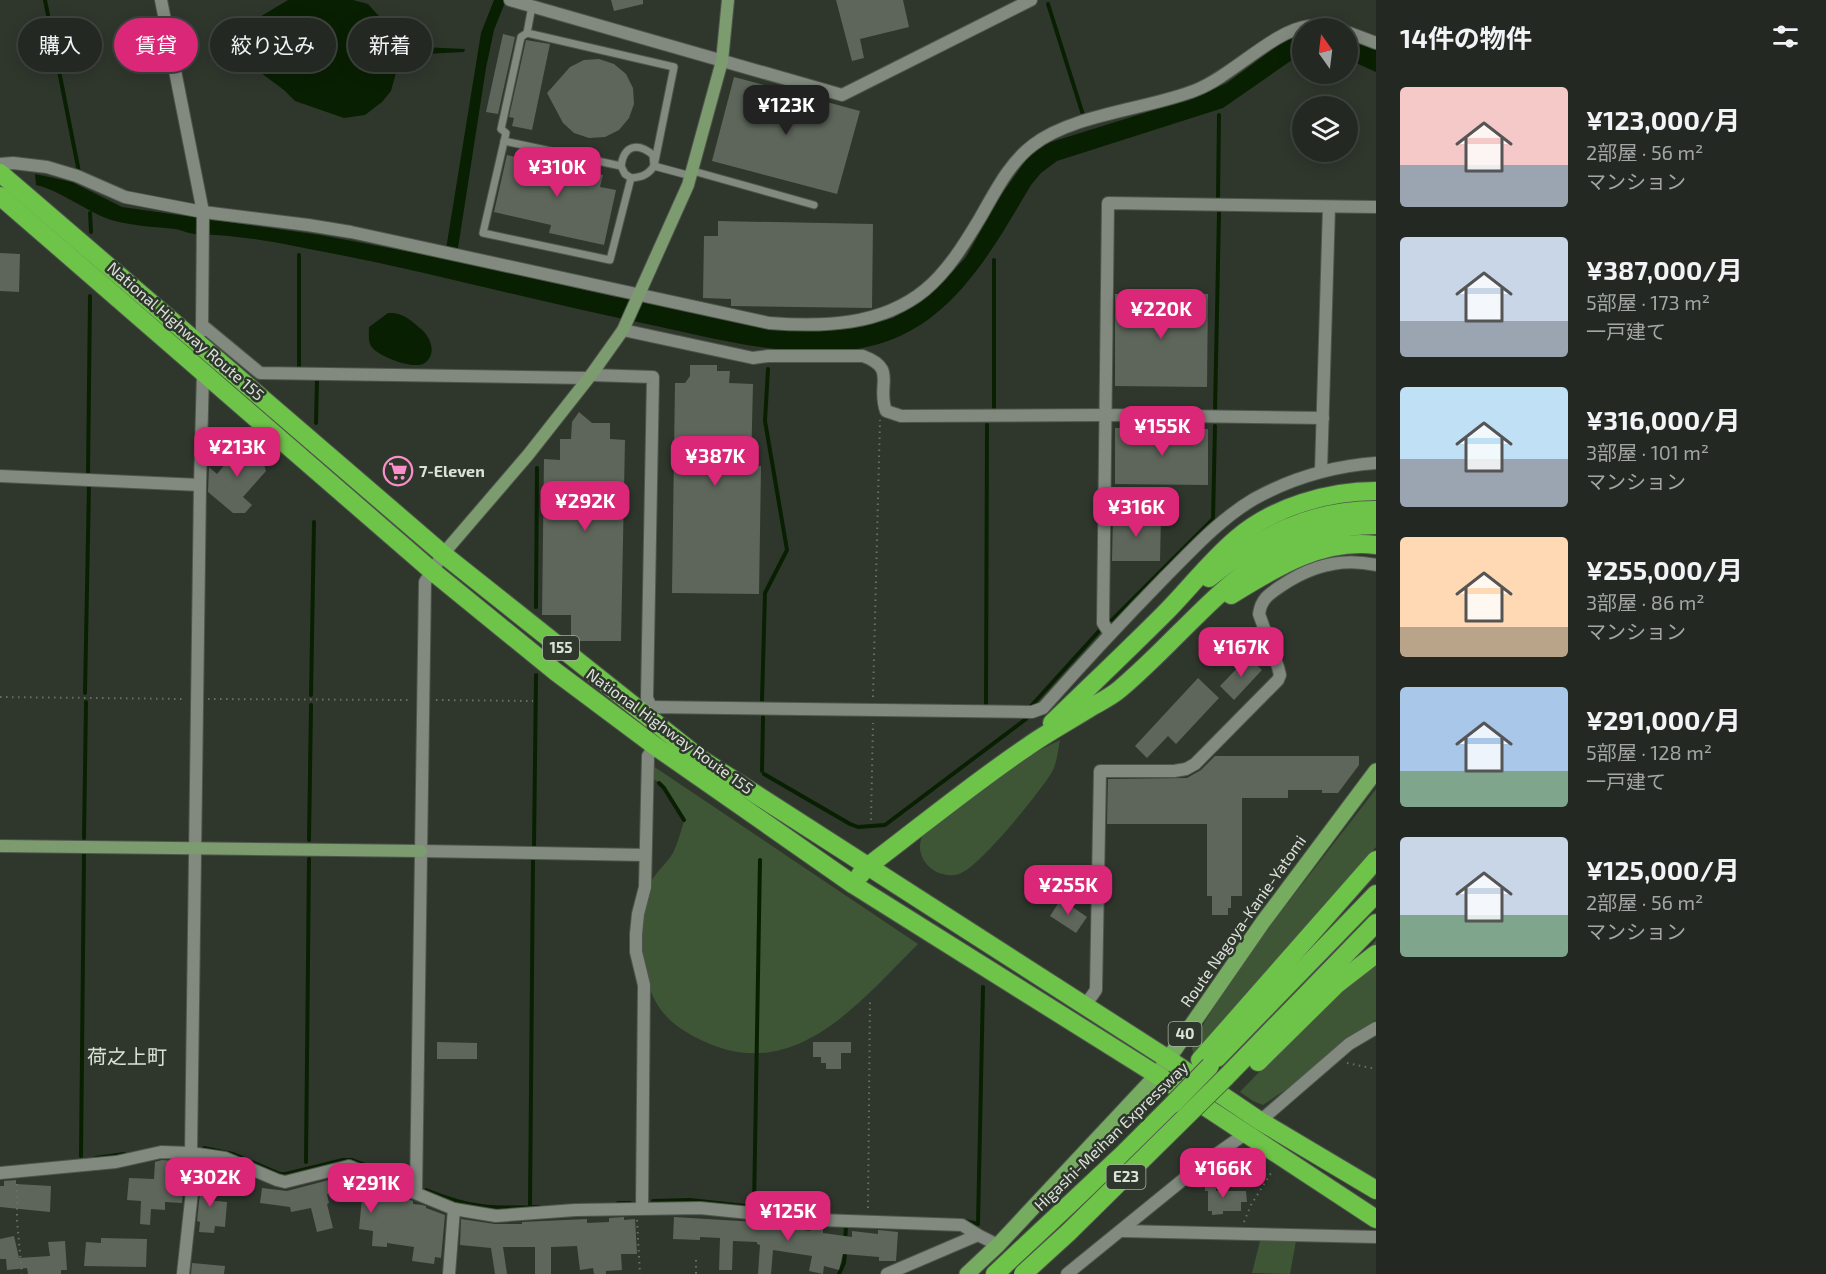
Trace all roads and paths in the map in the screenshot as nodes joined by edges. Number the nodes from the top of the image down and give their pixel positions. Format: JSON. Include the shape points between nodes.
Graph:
{"nodes":[{"id":1,"x":161,"y":0,"type":"edge"},
{"id":2,"x":510,"y":0,"type":"edge"},
{"id":3,"x":728,"y":0,"type":"edge"},
{"id":4,"x":1030,"y":0,"type":"edge"},
{"id":5,"x":532,"y":6,"type":"junction"},
{"id":6,"x":1292,"y":30,"type":"edge"},
{"id":7,"x":527,"y":33,"type":"junction"},
{"id":8,"x":1358,"y":36,"type":"edge"},
{"id":9,"x":1374,"y":43,"type":"edge"},
{"id":10,"x":722,"y":61,"type":"junction"},
{"id":11,"x":504,"y":141,"type":"junction"},
{"id":12,"x":0,"y":164,"type":"edge"},
{"id":13,"x":621,"y":166,"type":"junction"},
{"id":14,"x":654,"y":166,"type":"junction"},
{"id":15,"x":0,"y":173,"type":"edge"},
{"id":16,"x":692,"y":173,"type":"junction"},
{"id":17,"x":631,"y":178,"type":"junction"},
{"id":18,"x":0,"y":196,"type":"edge"},
{"id":19,"x":814,"y":205,"type":"dead end"},
{"id":20,"x":1329,"y":207,"type":"junction"},
{"id":21,"x":1376,"y":207,"type":"edge"},
{"id":22,"x":202,"y":212,"type":"junction"},
{"id":23,"x":640,"y":294,"type":"junction"},
{"id":24,"x":202,"y":325,"type":"junction"},
{"id":25,"x":623,"y":330,"type":"junction"},
{"id":26,"x":202,"y":348,"type":"junction"},
{"id":27,"x":204,"y":372,"type":"junction"},
{"id":28,"x":589,"y":376,"type":"junction"},
{"id":29,"x":883,"y":403,"type":"junction"},
{"id":30,"x":1107,"y":416,"type":"junction"},
{"id":31,"x":1323,"y":418,"type":"junction"},
{"id":32,"x":1376,"y":463,"type":"edge"},
{"id":33,"x":1321,"y":471,"type":"junction"},
{"id":34,"x":0,"y":476,"type":"edge"},
{"id":35,"x":200,"y":485,"type":"junction"},
{"id":36,"x":1376,"y":491,"type":"edge"},
{"id":37,"x":1376,"y":510,"type":"edge"},
{"id":38,"x":1376,"y":525,"type":"edge"},
{"id":39,"x":1376,"y":545,"type":"edge"},
{"id":40,"x":443,"y":554,"type":"junction"},
{"id":41,"x":1376,"y":565,"type":"edge"},
{"id":42,"x":432,"y":571,"type":"junction"},
{"id":43,"x":1165,"y":613,"type":"junction"},
{"id":44,"x":1184,"y":627,"type":"junction"},
{"id":45,"x":1110,"y":634,"type":"junction"},
{"id":46,"x":0,"y":697,"type":"edge"},
{"id":47,"x":199,"y":699,"type":"junction"},
{"id":48,"x":423,"y":700,"type":"junction"},
{"id":49,"x":533,"y":701,"type":"dead end"},
{"id":50,"x":873,"y":709,"type":"junction"},
{"id":51,"x":648,"y":711,"type":"junction"},
{"id":52,"x":655,"y":746,"type":"junction"},
{"id":53,"x":1027,"y":747,"type":"junction"},
{"id":54,"x":1376,"y":771,"type":"edge"},
{"id":55,"x":871,"y":820,"type":"dead end"},
{"id":56,"x":0,"y":846,"type":"edge"},
{"id":57,"x":196,"y":848,"type":"junction"},
{"id":58,"x":421,"y":851,"type":"junction"},
{"id":59,"x":645,"y":855,"type":"junction"},
{"id":60,"x":1376,"y":860,"type":"edge"},
{"id":61,"x":867,"y":867,"type":"junction"},
{"id":62,"x":854,"y":885,"type":"junction"},
{"id":63,"x":1376,"y":894,"type":"edge"},
{"id":64,"x":1376,"y":923,"type":"edge"},
{"id":65,"x":1376,"y":954,"type":"edge"},
{"id":66,"x":870,"y":998,"type":"dead end"},
{"id":67,"x":1084,"y":1007,"type":"junction"},
{"id":68,"x":1376,"y":1028,"type":"edge"},
{"id":69,"x":1334,"y":1058,"type":"junction"},
{"id":70,"x":1168,"y":1059,"type":"junction"},
{"id":71,"x":1205,"y":1063,"type":"junction"},
{"id":72,"x":1376,"y":1069,"type":"edge"},
{"id":73,"x":1157,"y":1075,"type":"junction"},
{"id":74,"x":1231,"y":1080,"type":"junction"},
{"id":75,"x":1260,"y":1121,"type":"junction"},
{"id":76,"x":1245,"y":1134,"type":"junction"},
{"id":77,"x":192,"y":1153,"type":"junction"},
{"id":78,"x":1280,"y":1157,"type":"junction"},
{"id":79,"x":0,"y":1173,"type":"edge"},
{"id":80,"x":16,"y":1173,"type":"junction"},
{"id":81,"x":1376,"y":1190,"type":"edge"},
{"id":82,"x":416,"y":1192,"type":"junction"},
{"id":83,"x":639,"y":1208,"type":"junction"},
{"id":84,"x":454,"y":1209,"type":"junction"},
{"id":85,"x":1376,"y":1219,"type":"edge"},
{"id":86,"x":867,"y":1222,"type":"junction"},
{"id":87,"x":1122,"y":1231,"type":"junction"},
{"id":88,"x":1242,"y":1234,"type":"junction"},
{"id":89,"x":978,"y":1235,"type":"junction"},
{"id":90,"x":1376,"y":1237,"type":"edge"},
{"id":91,"x":998,"y":1245,"type":"junction"},
{"id":92,"x":696,"y":1260,"type":"dead end"},
{"id":93,"x":1081,"y":1269,"type":"edge"},
{"id":94,"x":22,"y":1274,"type":"edge"},
{"id":95,"x":183,"y":1274,"type":"edge"},
{"id":96,"x":449,"y":1274,"type":"edge"},
{"id":97,"x":640,"y":1274,"type":"edge"},
{"id":98,"x":696,"y":1274,"type":"edge"},
{"id":99,"x":887,"y":1274,"type":"edge"},
{"id":100,"x":967,"y":1274,"type":"edge"},
{"id":101,"x":995,"y":1274,"type":"edge"},
{"id":102,"x":1023,"y":1274,"type":"edge"},
{"id":103,"x":1067,"y":1274,"type":"edge"}],
"edges":[{"from":1,"to":22,"type":"street"},
{"from":2,"to":5,"type":"street"},
{"from":3,"to":10,"type":"main road"},
{"from":4,"to":10,"type":"street","via":[[842,95]]},
{"from":5,"to":7,"type":"lane"},
{"from":5,"to":10,"type":"street"},
{"from":6,"to":23,"type":"street","via":[[1196,90],[1080,123],[1044,138],[1022,154],[1008,171],[961,250],[925,290],[897,308],[846,323],[804,326],[769,323]]},
{"from":7,"to":11,"type":"lane","via":[[521,37],[501,129],[506,133]]},
{"from":7,"to":14,"type":"lane","via":[[674,67]]},
{"from":8,"to":9,"type":"street"},
{"from":10,"to":16,"type":"main road"},
{"from":11,"to":13,"type":"lane"},
{"from":11,"to":17,"type":"lane","via":[[483,233],[610,260]]},
{"from":12,"to":22,"type":"street","via":[[47,167],[125,197]]},
{"from":13,"to":14,"type":"lane","via":[[622,157],[637,147],[653,155]]},
{"from":13,"to":17,"type":"lane"},
{"from":14,"to":16,"type":"lane"},
{"from":14,"to":17,"type":"lane","via":[[649,174]]},
{"from":15,"to":26,"type":"highway","name":"National Highway Route 155","number":"155"},
{"from":16,"to":19,"type":"lane"},
{"from":16,"to":23,"type":"main road"},
{"from":18,"to":27,"type":"highway","name":"National Highway Route 155","number":"155"},
{"from":20,"to":21,"type":"street"},
{"from":20,"to":30,"type":"street","via":[[1108,203]]},
{"from":20,"to":31,"type":"street"},
{"from":22,"to":23,"type":"street","via":[[308,225]]},
{"from":22,"to":24,"type":"street"},
{"from":23,"to":25,"type":"main road"},
{"from":24,"to":26,"type":"street"},
{"from":24,"to":28,"type":"street","via":[[260,373]]},
{"from":25,"to":28,"type":"main road"},
{"from":25,"to":29,"type":"street","via":[[753,358],[863,356],[877,361],[882,368]]},
{"from":26,"to":40,"type":"highway","name":"National Highway Route 155","number":"155"},
{"from":27,"to":35,"type":"street"},
{"from":27,"to":42,"type":"highway","name":"National Highway Route 155","number":"155"},
{"from":28,"to":40,"type":"main road"},
{"from":28,"to":51,"type":"street","via":[[653,377]]},
{"from":29,"to":30,"type":"street","via":[[886,411],[901,416]]},
{"from":29,"to":50,"type":"path"},
{"from":30,"to":31,"type":"street"},
{"from":30,"to":45,"type":"street","via":[[1102,623]]},
{"from":31,"to":33,"type":"street"},
{"from":32,"to":33,"type":"street"},
{"from":33,"to":45,"type":"street","via":[[1254,499],[1222,521]]},
{"from":34,"to":35,"type":"street"},
{"from":35,"to":47,"type":"street"},
{"from":36,"to":43,"type":"highway","via":[[1335,494],[1301,503],[1253,526],[1224,550]]},
{"from":37,"to":43,"type":"highway","via":[[1337,512],[1280,530],[1218,571]]},
{"from":38,"to":44,"type":"highway","via":[[1332,529],[1282,547],[1232,582]]},
{"from":39,"to":44,"type":"highway","via":[[1349,544],[1297,558],[1245,586]]},
{"from":40,"to":42,"type":"street"},
{"from":40,"to":51,"type":"highway","name":"National Highway Route 155","number":"155"},
{"from":41,"to":67,"type":"street","via":[[1340,562],[1310,570],[1264,598],[1259,614],[1278,667],[1278,680],[1195,764],[1174,771],[1100,771],[1096,990]]},
{"from":42,"to":48,"type":"street","via":[[425,582]]},
{"from":42,"to":52,"type":"highway","name":"National Highway Route 155","number":"155"},
{"from":43,"to":53,"type":"highway"},
{"from":44,"to":53,"type":"highway","via":[[1119,690]]},
{"from":45,"to":50,"type":"street","via":[[1043,708],[1032,712]]},
{"from":46,"to":47,"type":"path"},
{"from":47,"to":48,"type":"path"},
{"from":47,"to":57,"type":"street"},
{"from":48,"to":49,"type":"path"},
{"from":48,"to":58,"type":"street"},
{"from":50,"to":51,"type":"street"},
{"from":50,"to":55,"type":"path"},
{"from":51,"to":61,"type":"highway","name":"National Highway Route 155","number":"155","via":[[701,759]]},
{"from":52,"to":59,"type":"street","via":[[648,756]]},
{"from":52,"to":62,"type":"highway","name":"National Highway Route 155","number":"155"},
{"from":53,"to":61,"type":"highway"},
{"from":54,"to":70,"type":"main road","name":"Route Nagoya-Kanie-Yatomi","number":"40","via":[[1263,922]]},
{"from":56,"to":57,"type":"main road"},
{"from":57,"to":58,"type":"main road"},
{"from":57,"to":77,"type":"street"},
{"from":58,"to":59,"type":"street"},
{"from":58,"to":82,"type":"street"},
{"from":59,"to":83,"type":"street","via":[[645,887],[636,934],[644,985]]},
{"from":60,"to":71,"type":"highway"},
{"from":61,"to":62,"type":"highway"},
{"from":61,"to":67,"type":"highway","name":"National Highway Route 155","number":"155"},
{"from":62,"to":73,"type":"highway","name":"National Highway Route 155","number":"155"},
{"from":63,"to":71,"type":"highway","name":"Higashi-Meihan Expressway","number":"E23"},
{"from":64,"to":74,"type":"highway","number":"E23"},
{"from":65,"to":74,"type":"highway"},
{"from":66,"to":86,"type":"path"},
{"from":67,"to":70,"type":"highway","name":"National Highway Route 155","number":"155"},
{"from":68,"to":69,"type":"street"},
{"from":69,"to":72,"type":"path","via":[[1352,1066]]},
{"from":69,"to":75,"type":"street"},
{"from":70,"to":73,"type":"main road","name":"Route Nagoya-Kanie-Yatomi","number":"40"},
{"from":70,"to":75,"type":"highway","name":"National Highway Route 155","number":"155"},
{"from":71,"to":101,"type":"highway","name":"Higashi-Meihan Expressway","number":"E23","bridge":true,"via":[[1173,1104]]},
{"from":73,"to":76,"type":"highway","name":"National Highway Route 155","number":"155"},
{"from":73,"to":91,"type":"main road","name":"Route Nagoya-Kanie-Yatomi","number":"40"},
{"from":74,"to":102,"type":"highway","number":"E23","bridge":true},
{"from":75,"to":81,"type":"highway","name":"National Highway Route 155","number":"155"},
{"from":76,"to":78,"type":"highway","name":"National Highway Route 155","number":"155"},
{"from":76,"to":87,"type":"street"},
{"from":77,"to":80,"type":"street","via":[[161,1152],[116,1162]]},
{"from":77,"to":82,"type":"street","via":[[225,1158],[285,1182],[349,1166]]},
{"from":77,"to":95,"type":"street","via":[[195,1164]]},
{"from":78,"to":85,"type":"highway","name":"National Highway Route 155","number":"155"},
{"from":78,"to":88,"type":"path","via":[[1245,1218]]},
{"from":79,"to":80,"type":"street"},
{"from":80,"to":94,"type":"path"},
{"from":82,"to":84,"type":"street"},
{"from":83,"to":84,"type":"street","via":[[496,1216]]},
{"from":83,"to":86,"type":"street","via":[[700,1208]]},
{"from":83,"to":97,"type":"path"},
{"from":84,"to":96,"type":"street"},
{"from":86,"to":89,"type":"street","via":[[962,1225]]},
{"from":87,"to":88,"type":"street"},
{"from":87,"to":93,"type":"street"},
{"from":88,"to":90,"type":"street"},
{"from":89,"to":91,"type":"street"},
{"from":89,"to":99,"type":"street"},
{"from":91,"to":100,"type":"main road","name":"Route Nagoya-Kanie-Yatomi","number":"40"},
{"from":92,"to":98,"type":"path"},
{"from":93,"to":103,"type":"street"}]}
